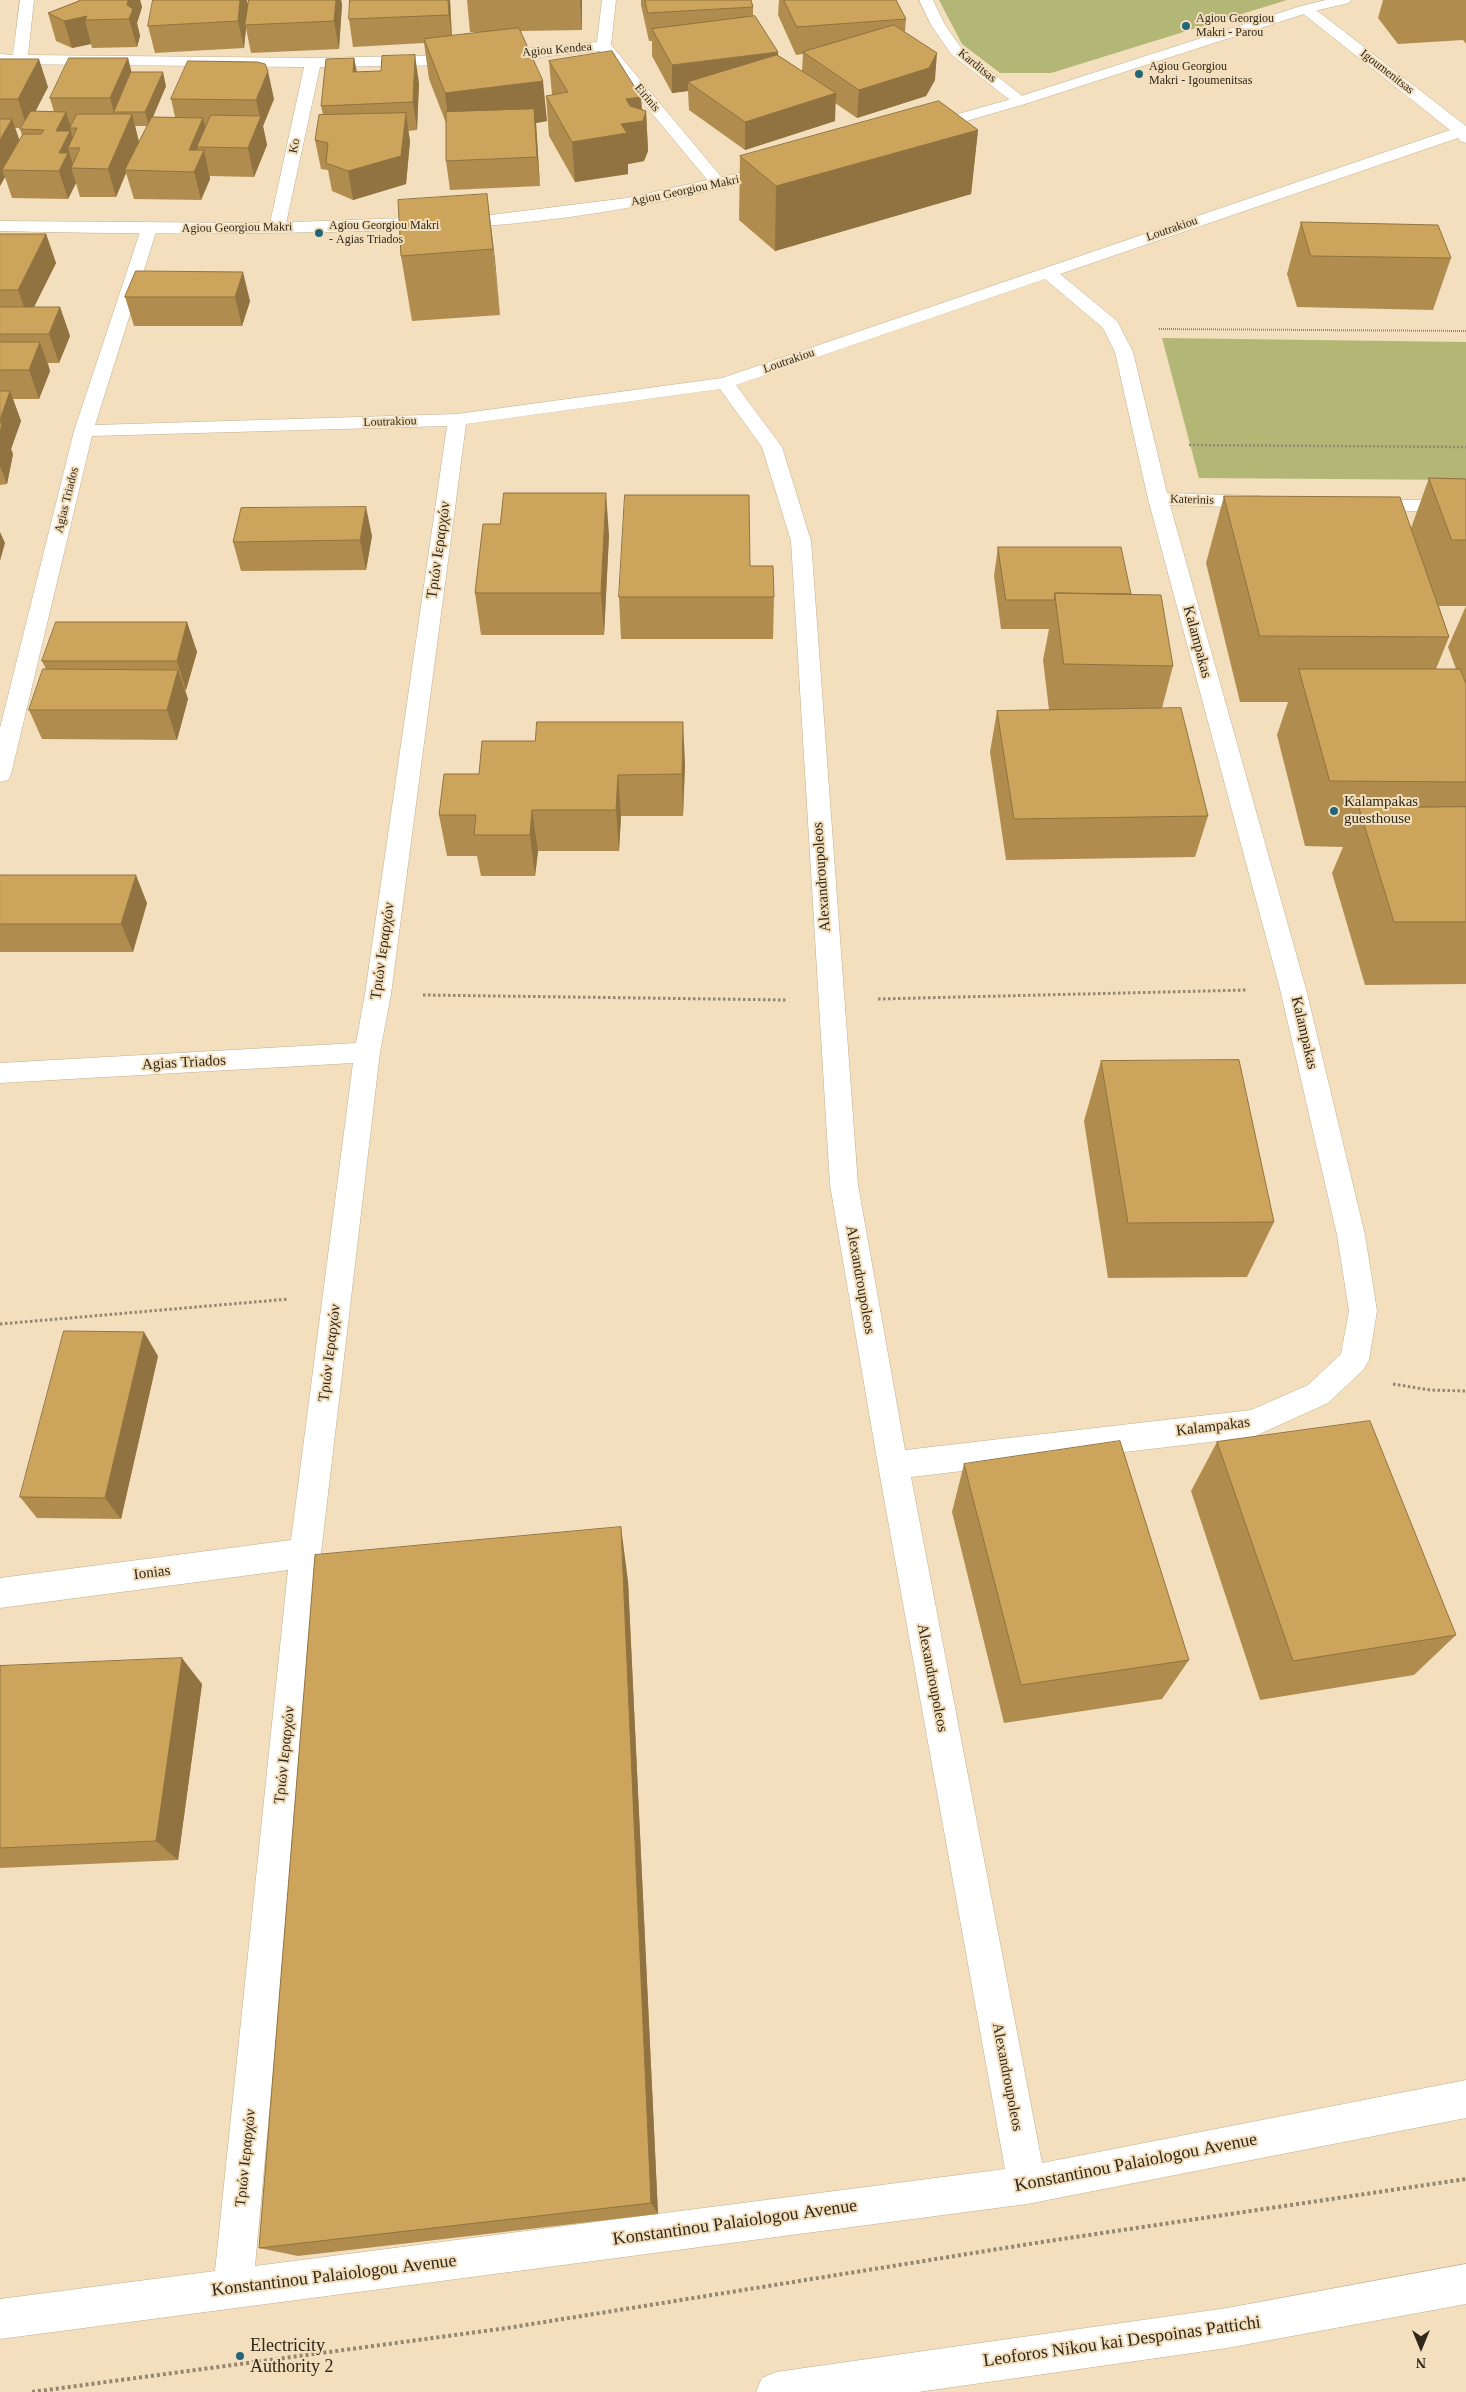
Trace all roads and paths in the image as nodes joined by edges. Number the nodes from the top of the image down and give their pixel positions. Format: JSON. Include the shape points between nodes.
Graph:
{"nodes":[{"id":1,"x":27,"y":0,"type":"edge"},
{"id":2,"x":609,"y":0,"type":"edge"},
{"id":3,"x":926,"y":0,"type":"edge"},
{"id":4,"x":1344,"y":0,"type":"edge"},
{"id":5,"x":1306,"y":9,"type":"junction"},
{"id":6,"x":604,"y":46,"type":"junction"},
{"id":7,"x":0,"y":59,"type":"edge"},
{"id":8,"x":20,"y":59,"type":"junction"},
{"id":9,"x":313,"y":63,"type":"junction"},
{"id":10,"x":1020,"y":101,"type":"junction"},
{"id":11,"x":908,"y":133,"type":"edge"},
{"id":12,"x":1464,"y":134,"type":"edge"},
{"id":13,"x":796,"y":165,"type":"edge"},
{"id":14,"x":720,"y":185,"type":"junction"},
{"id":15,"x":0,"y":226,"type":"edge"},
{"id":16,"x":277,"y":228,"type":"junction"},
{"id":17,"x":149,"y":229,"type":"junction"},
{"id":18,"x":1047,"y":272,"type":"junction"},
{"id":19,"x":1113,"y":329,"type":"junction"},
{"id":20,"x":1466,"y":331,"type":"edge"},
{"id":21,"x":725,"y":383,"type":"junction"},
{"id":22,"x":457,"y":420,"type":"junction"},
{"id":23,"x":84,"y":431,"type":"junction"},
{"id":24,"x":1146,"y":445,"type":"junction"},
{"id":25,"x":1466,"y":447,"type":"edge"},
{"id":26,"x":1158,"y":499,"type":"junction"},
{"id":27,"x":1277,"y":502,"type":"edge"},
{"id":28,"x":1347,"y":504,"type":"edge"},
{"id":29,"x":1466,"y":507,"type":"edge"},
{"id":30,"x":0,"y":774,"type":"edge"},
{"id":31,"x":367,"y":1052,"type":"junction"},
{"id":32,"x":0,"y":1074,"type":"edge"},
{"id":33,"x":337,"y":1294,"type":"junction"},
{"id":34,"x":0,"y":1324,"type":"edge"},
{"id":35,"x":1338,"y":1375,"type":"junction"},
{"id":36,"x":1466,"y":1391,"type":"edge"},
{"id":37,"x":893,"y":1465,"type":"junction"},
{"id":38,"x":304,"y":1553,"type":"junction"},
{"id":39,"x":0,"y":1593,"type":"edge"},
{"id":40,"x":1466,"y":2099,"type":"edge"},
{"id":41,"x":1466,"y":2180,"type":"edge"},
{"id":42,"x":1027,"y":2185,"type":"junction"},
{"id":43,"x":1466,"y":2284,"type":"edge"},
{"id":44,"x":233,"y":2290,"type":"junction"},
{"id":45,"x":0,"y":2319,"type":"edge"},
{"id":46,"x":32,"y":2392,"type":"edge"},
{"id":47,"x":776,"y":2392,"type":"edge"}],
"edges":[{"from":1,"to":8,"type":"street"},
{"from":2,"to":6,"type":"street"},
{"from":3,"to":10,"type":"street","name":"Karditsas","via":[[938,26],[957,52]]},
{"from":4,"to":5,"type":"street"},
{"from":5,"to":10,"type":"street"},
{"from":5,"to":12,"type":"street","name":"Igoumenitsas"},
{"from":6,"to":9,"type":"street","name":"Agiou Kendea","via":[[459,60]]},
{"from":6,"to":14,"type":"street","name":"Eirinis"},
{"from":7,"to":8,"type":"street","name":"Agiou Kendea"},
{"from":8,"to":9,"type":"street","name":"Agiou Kendea"},
{"from":9,"to":16,"type":"street","name":"Ko"},
{"from":10,"to":11,"type":"street"},
{"from":12,"to":18,"type":"street","name":"Loutrakiou"},
{"from":13,"to":14,"type":"street","name":"Agiou Georgiou Makri"},
{"from":14,"to":16,"type":"street","name":"Agiou Georgiou Makri","via":[[626,204],[536,216],[441,224]]},
{"from":15,"to":17,"type":"street","name":"Agiou Georgiou Makri"},
{"from":16,"to":17,"type":"street","name":"Agiou Georgiou Makri"},
{"from":17,"to":23,"type":"street","name":"Agias Triados"},
{"from":18,"to":19,"type":"street","name":"Kalampakas","via":[[1092,307]]},
{"from":18,"to":21,"type":"street","name":"Loutrakiou"},
{"from":19,"to":20,"type":"path"},
{"from":19,"to":24,"type":"street","name":"Kalampakas","via":[[1124,352]]},
{"from":21,"to":22,"type":"street","name":"Loutrakiou"},
{"from":21,"to":37,"type":"street","name":"Alexandroupoleos","via":[[772,447],[801,541],[844,1185]]},
{"from":22,"to":23,"type":"street","name":"Loutrakiou"},
{"from":22,"to":31,"type":"street","name":"Τριών Ιεραρχών","via":[[378,994]]},
{"from":23,"to":30,"type":"street","name":"Agias Triados"},
{"from":24,"to":25,"type":"path"},
{"from":24,"to":26,"type":"street","name":"Kalampakas"},
{"from":26,"to":27,"type":"street","name":"Katerinis"},
{"from":26,"to":35,"type":"street","name":"Kalampakas","via":[[1293,989],[1351,1235],[1363,1311],[1354,1360]]},
{"from":28,"to":29,"type":"street"},
{"from":31,"to":32,"type":"street","name":"Agias Triados"},
{"from":31,"to":33,"type":"street","name":"Τριών Ιεραρχών"},
{"from":33,"to":34,"type":"path"},
{"from":33,"to":38,"type":"street","name":"Τριών Ιεραρχών"},
{"from":35,"to":36,"type":"path","via":[[1430,1390]]},
{"from":35,"to":37,"type":"street","name":"Kalampakas","via":[[1318,1394],[1253,1423]]},
{"from":37,"to":42,"type":"street","name":"Alexandroupoleos"},
{"from":38,"to":39,"type":"street","name":"Ionias"},
{"from":38,"to":44,"type":"street","name":"Τριών Ιεραρχών"},
{"from":40,"to":42,"type":"street","name":"Konstantinou Palaiologou Avenue"},
{"from":41,"to":46,"type":"path","via":[[1033,2244],[507,2328]]},
{"from":42,"to":44,"type":"street","name":"Konstantinou Palaiologou Avenue"},
{"from":43,"to":47,"type":"street","name":"Leoforos Nikou kai Despoinas Pattichi","via":[[1227,2328]]},
{"from":44,"to":45,"type":"street","name":"Konstantinou Palaiologou Avenue"}]}
